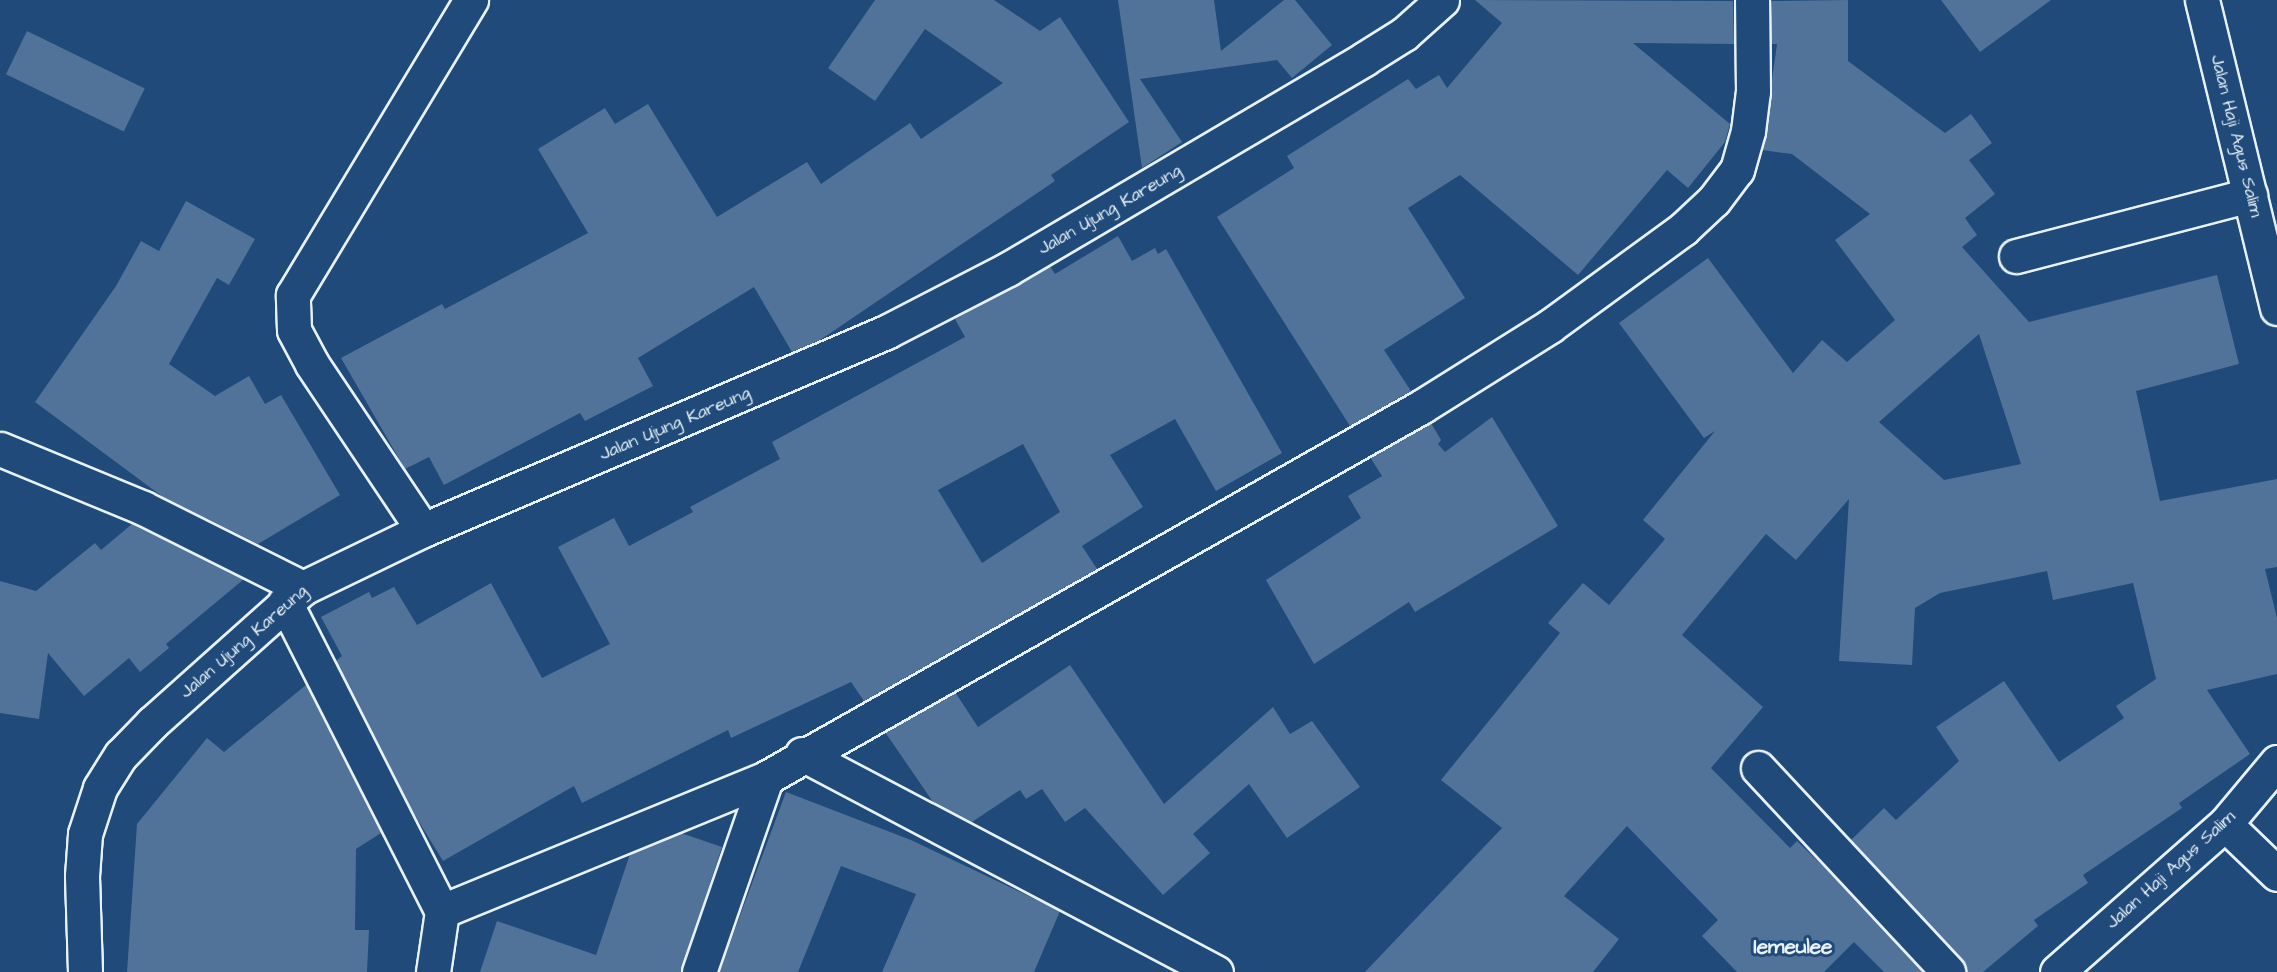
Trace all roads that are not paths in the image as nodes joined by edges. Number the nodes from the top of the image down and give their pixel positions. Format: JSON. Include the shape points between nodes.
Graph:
{"nodes":[{"id":1,"x":471,"y":0,"type":"edge"},
{"id":2,"x":1442,"y":0,"type":"edge"},
{"id":3,"x":1752,"y":0,"type":"edge"},
{"id":4,"x":2202,"y":0,"type":"edge"},
{"id":5,"x":2250,"y":195,"type":"junction"},
{"id":6,"x":2016,"y":256,"type":"dead end"},
{"id":7,"x":2277,"y":308,"type":"edge"},
{"id":8,"x":0,"y":448,"type":"edge"},
{"id":9,"x":423,"y":530,"type":"junction"},
{"id":10,"x":294,"y":595,"type":"junction"},
{"id":11,"x":802,"y":754,"type":"junction"},
{"id":12,"x":2277,"y":762,"type":"edge"},
{"id":13,"x":1758,"y":768,"type":"dead end"},
{"id":14,"x":766,"y":778,"type":"junction"},
{"id":15,"x":2225,"y":824,"type":"junction"},
{"id":16,"x":2277,"y":874,"type":"edge"},
{"id":17,"x":442,"y":911,"type":"junction"},
{"id":18,"x":85,"y":972,"type":"edge"},
{"id":19,"x":433,"y":972,"type":"edge"},
{"id":20,"x":699,"y":972,"type":"edge"},
{"id":21,"x":1216,"y":972,"type":"edge"},
{"id":22,"x":1947,"y":972,"type":"edge"},
{"id":23,"x":2057,"y":972,"type":"edge"}],
"edges":[{"from":1,"to":9,"type":"street","via":[[293,295],[294,330],[312,364]]},
{"from":2,"to":9,"type":"street","name":"Jalan Ujung Kareung","via":[[1404,34],[1364,59],[998,274],[886,332]]},
{"from":3,"to":11,"type":"street","via":[[1753,91],[1748,131],[1737,170],[1714,200],[1683,229],[1550,326],[1421,407]]},
{"from":4,"to":5,"type":"street","name":"Jalan Haji Agus Salim"},
{"from":5,"to":6,"type":"street"},
{"from":5,"to":7,"type":"street","name":"Jalan Haji Agus Salim"},
{"from":8,"to":10,"type":"street","via":[[144,508]]},
{"from":9,"to":10,"type":"street","name":"Jalan Ujung Kareung"},
{"from":10,"to":17,"type":"street"},
{"from":10,"to":18,"type":"street","name":"Jalan Ujung Kareung","via":[[152,723],[121,755],[100,788],[85,834]]},
{"from":11,"to":14,"type":"street"},
{"from":11,"to":21,"type":"street"},
{"from":12,"to":15,"type":"street","name":"Jalan Haji Agus Salim"},
{"from":13,"to":22,"type":"street"},
{"from":14,"to":17,"type":"street"},
{"from":14,"to":20,"type":"street"},
{"from":15,"to":16,"type":"street"},
{"from":15,"to":23,"type":"street","name":"Jalan Haji Agus Salim"},
{"from":17,"to":19,"type":"street"}]}
